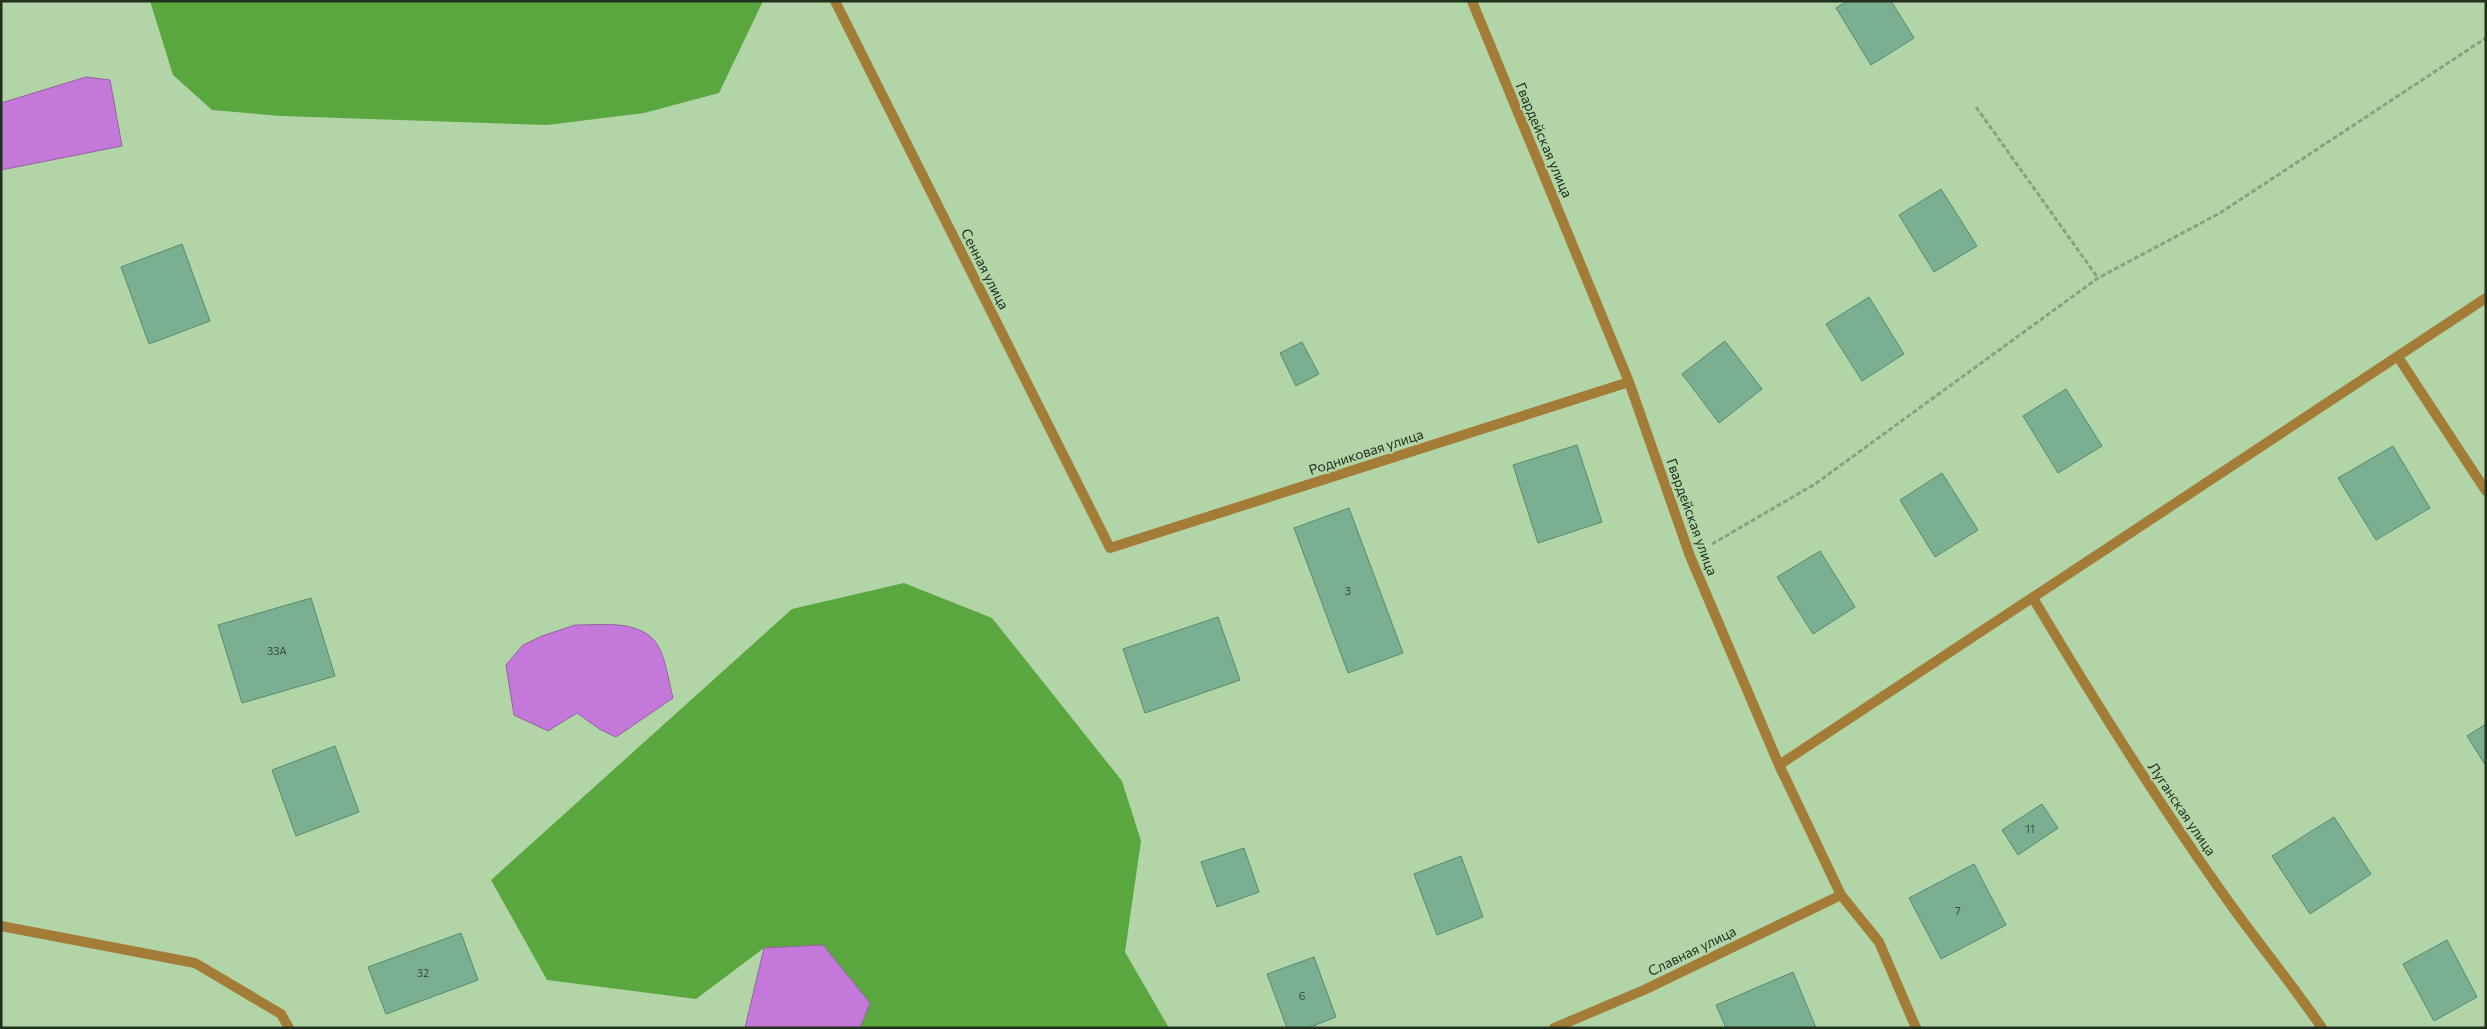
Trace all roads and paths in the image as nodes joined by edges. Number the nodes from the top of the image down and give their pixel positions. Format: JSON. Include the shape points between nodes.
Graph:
{"nodes":[{"id":1,"x":835,"y":1,"type":"edge"},
{"id":2,"x":1472,"y":1,"type":"edge"},
{"id":3,"x":2486,"y":38,"type":"edge"},
{"id":4,"x":1976,"y":107,"type":"dead end"},
{"id":5,"x":2098,"y":278,"type":"junction"},
{"id":6,"x":2486,"y":298,"type":"edge"},
{"id":7,"x":2398,"y":357,"type":"junction"},
{"id":8,"x":1629,"y":382,"type":"junction"},
{"id":9,"x":2486,"y":490,"type":"edge"},
{"id":10,"x":1110,"y":548,"type":"joint"},
{"id":11,"x":1690,"y":556,"type":"junction"},
{"id":12,"x":2033,"y":598,"type":"junction"},
{"id":13,"x":1778,"y":765,"type":"junction"},
{"id":14,"x":1840,"y":895,"type":"junction"},
{"id":15,"x":1,"y":926,"type":"edge"},
{"id":16,"x":289,"y":1028,"type":"edge"},
{"id":17,"x":1554,"y":1028,"type":"edge"},
{"id":18,"x":1916,"y":1028,"type":"edge"},
{"id":19,"x":2322,"y":1028,"type":"edge"}],
"edges":[{"from":1,"to":10,"type":"street","name":"Сенная улица"},
{"from":2,"to":8,"type":"street","name":"Гвардейская улица"},
{"from":3,"to":5,"type":"path","via":[[2220,214]]},
{"from":4,"to":5,"type":"path"},
{"from":5,"to":11,"type":"path","via":[[1815,484]]},
{"from":6,"to":7,"type":"street"},
{"from":7,"to":9,"type":"street"},
{"from":7,"to":12,"type":"street"},
{"from":8,"to":10,"type":"street","name":"Родниковая улица"},
{"from":8,"to":11,"type":"street","name":"Гвардейская улица"},
{"from":11,"to":13,"type":"street","name":"Гвардейская улица"},
{"from":12,"to":13,"type":"street"},
{"from":12,"to":19,"type":"street","name":"Луганская улица","via":[[2103,716],[2221,892]]},
{"from":13,"to":14,"type":"street","name":"Гвардейская улица"},
{"from":14,"to":17,"type":"street","name":"Славная улица","via":[[1644,990]]},
{"from":14,"to":18,"type":"street","name":"Гвардейская улица","via":[[1879,942]]},
{"from":15,"to":16,"type":"street","via":[[195,963],[281,1014]]}]}
